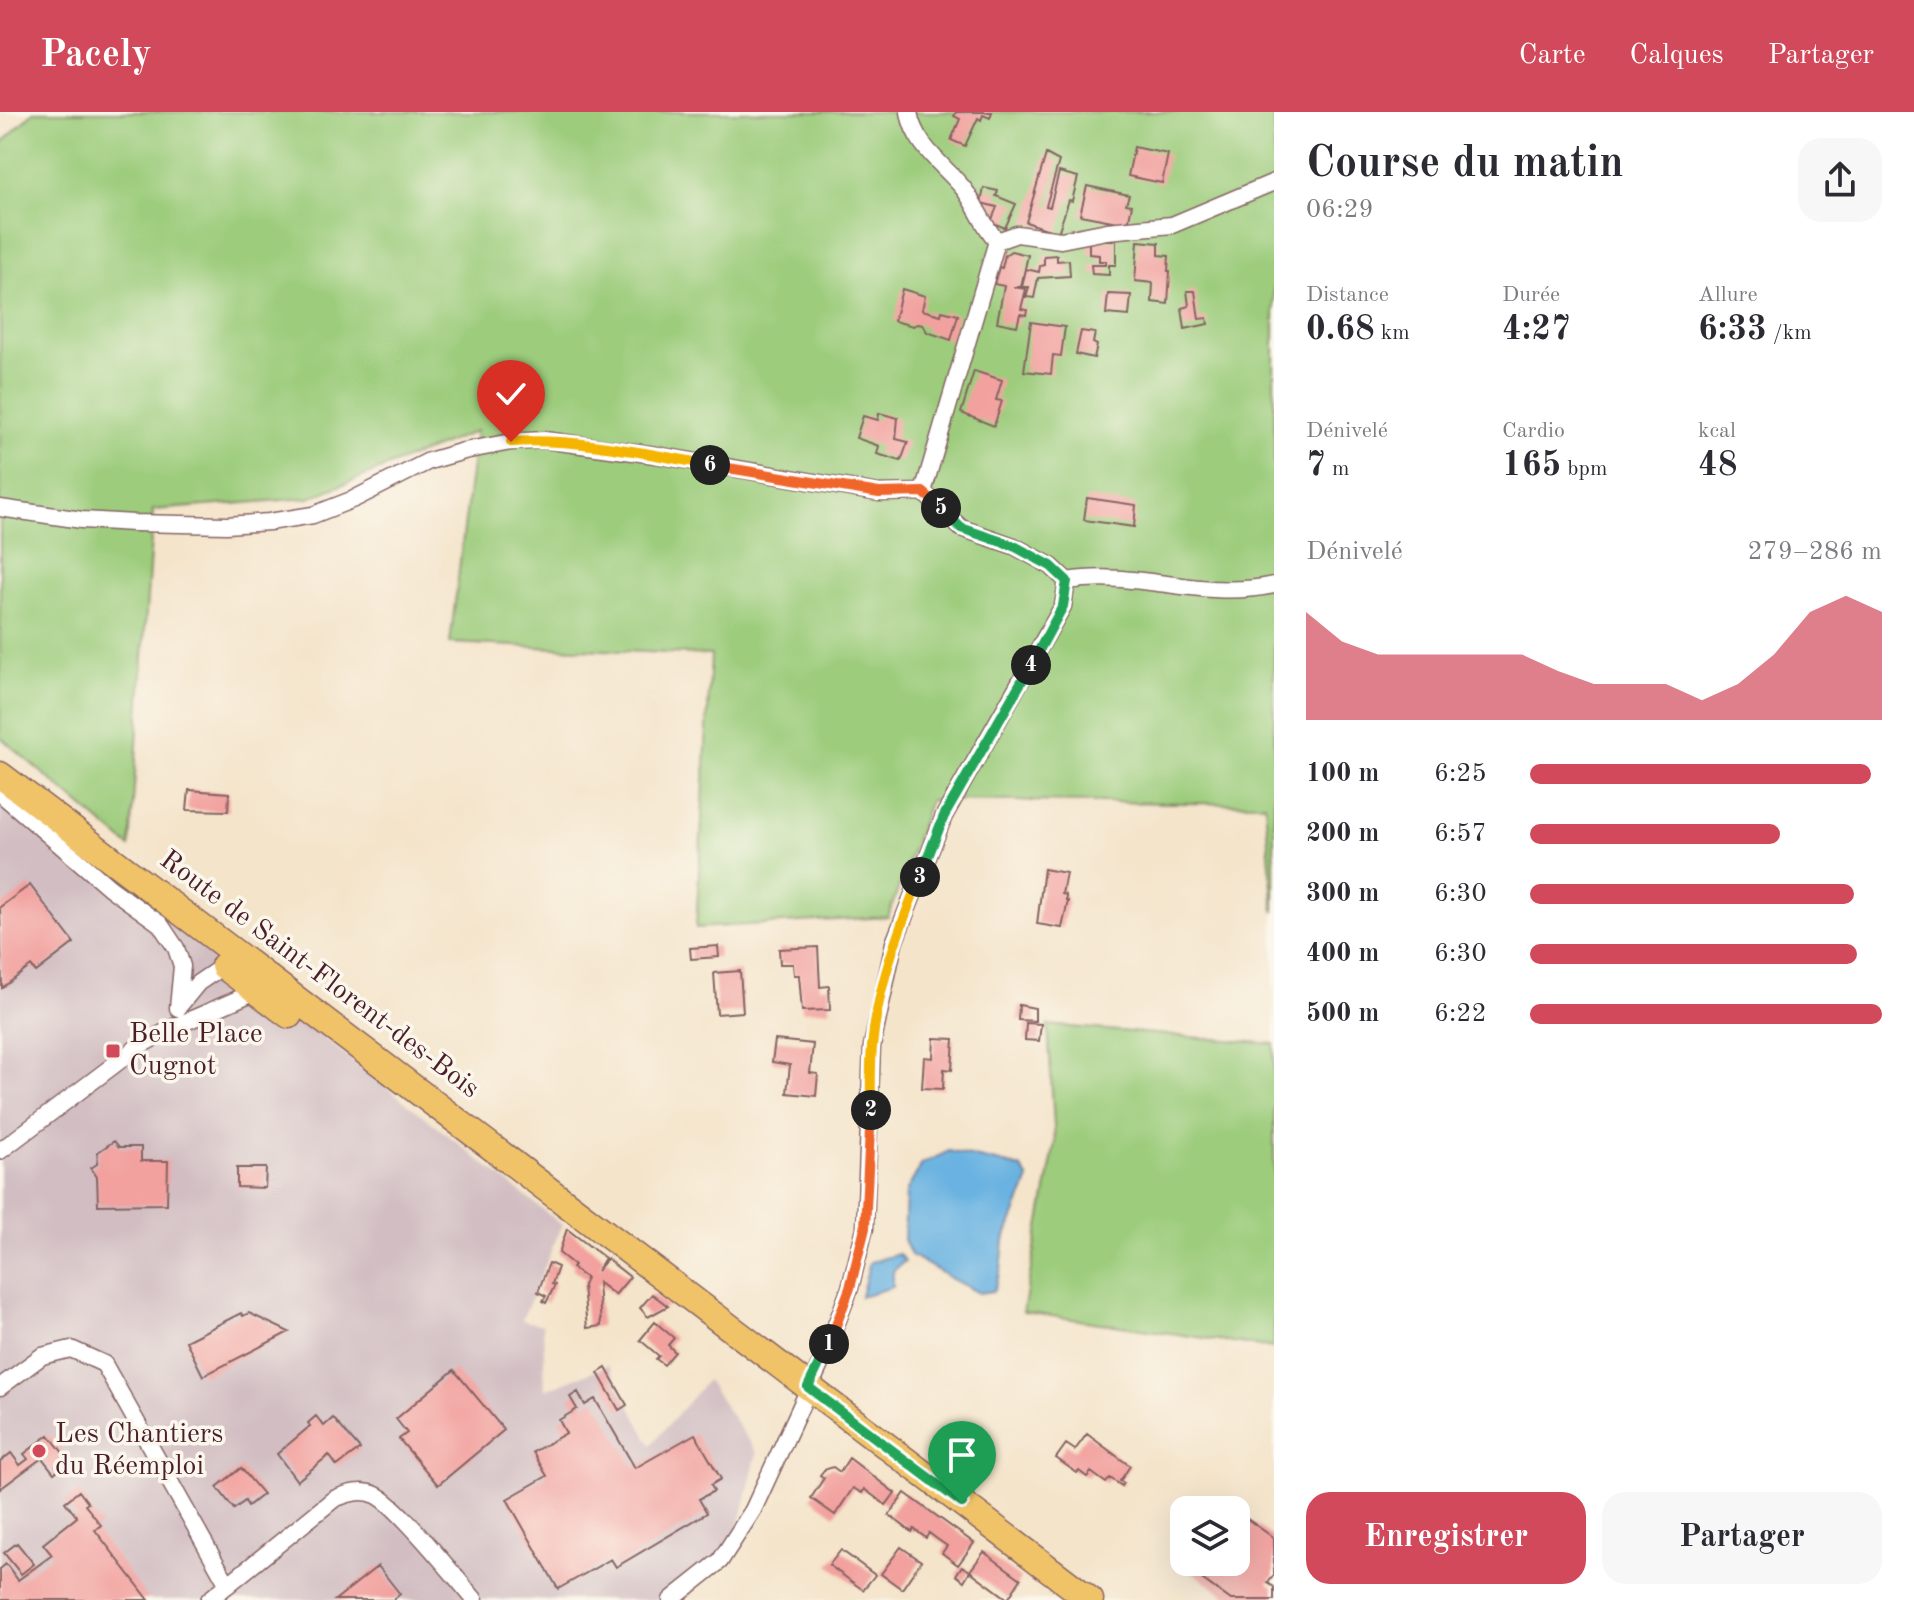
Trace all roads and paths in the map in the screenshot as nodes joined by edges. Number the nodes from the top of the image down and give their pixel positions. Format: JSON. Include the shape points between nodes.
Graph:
{"nodes":[{"id":1,"x":909,"y":112,"type":"edge"},
{"id":2,"x":1274,"y":182,"type":"edge"},
{"id":3,"x":997,"y":241,"type":"junction"},
{"id":4,"x":923,"y":492,"type":"junction"},
{"id":5,"x":0,"y":508,"type":"edge"},
{"id":6,"x":1067,"y":581,"type":"junction"},
{"id":7,"x":1274,"y":585,"type":"edge"},
{"id":8,"x":0,"y":775,"type":"edge"},
{"id":9,"x":0,"y":792,"type":"edge"},
{"id":10,"x":205,"y":930,"type":"junction"},
{"id":11,"x":242,"y":976,"type":"junction"},
{"id":12,"x":178,"y":1008,"type":"junction"},
{"id":13,"x":139,"y":1046,"type":"junction"},
{"id":14,"x":390,"y":1069,"type":"junction"},
{"id":15,"x":0,"y":1151,"type":"edge"},
{"id":16,"x":597,"y":1229,"type":"junction"},
{"id":17,"x":0,"y":1387,"type":"edge"},
{"id":18,"x":808,"y":1387,"type":"junction"},
{"id":19,"x":228,"y":1585,"type":"junction"},
{"id":20,"x":209,"y":1600,"type":"edge"},
{"id":21,"x":475,"y":1600,"type":"edge"},
{"id":22,"x":671,"y":1600,"type":"edge"},
{"id":23,"x":1090,"y":1600,"type":"edge"}],
"edges":[{"from":1,"to":3,"type":"street","via":[[922,144],[965,191],[982,225]]},
{"from":2,"to":3,"type":"street","via":[[1172,225],[1061,240],[1017,234]]},
{"from":3,"to":4,"type":"street"},
{"from":4,"to":5,"type":"street","via":[[879,493],[544,440],[452,454],[313,515],[269,522],[134,523]]},
{"from":4,"to":6,"type":"street","via":[[961,528],[1014,546]]},
{"from":6,"to":7,"type":"street","via":[[1136,579],[1186,589],[1231,590]]},
{"from":6,"to":18,"type":"street","via":[[1063,606],[944,816],[894,943],[872,1046],[865,1228],[850,1288]]},
{"from":8,"to":10,"type":"main road","name":"Route de Saint-Florent-des-Bois"},
{"from":9,"to":11,"type":"main road","name":"Route de Saint-Florent-des-Bois"},
{"from":9,"to":12,"type":"street","via":[[110,888],[160,924],[182,966]]},
{"from":10,"to":11,"type":"street"},
{"from":10,"to":14,"type":"main road","name":"Route de Saint-Florent-des-Bois"},
{"from":11,"to":12,"type":"street","via":[[198,983]]},
{"from":11,"to":13,"type":"street","via":[[176,1026]]},
{"from":11,"to":14,"type":"street","via":[[337,1041]]},
{"from":11,"to":16,"type":"main road","name":"Route de Saint-Florent-des-Bois","via":[[491,1161]]},
{"from":12,"to":13,"type":"street"},
{"from":13,"to":15,"type":"street"},
{"from":14,"to":16,"type":"main road","name":"Route de Saint-Florent-des-Bois"},
{"from":16,"to":18,"type":"main road","name":"Route de Saint-Florent-des-Bois"},
{"from":17,"to":19,"type":"street","via":[[42,1356],[71,1349],[104,1364]]},
{"from":18,"to":22,"type":"street","via":[[753,1510],[720,1561]]},
{"from":18,"to":23,"type":"main road","name":"Route de Saint-Florent-des-Bois"},
{"from":19,"to":20,"type":"street"},
{"from":19,"to":21,"type":"street","via":[[334,1499],[364,1492],[379,1496],[404,1520]]}]}
